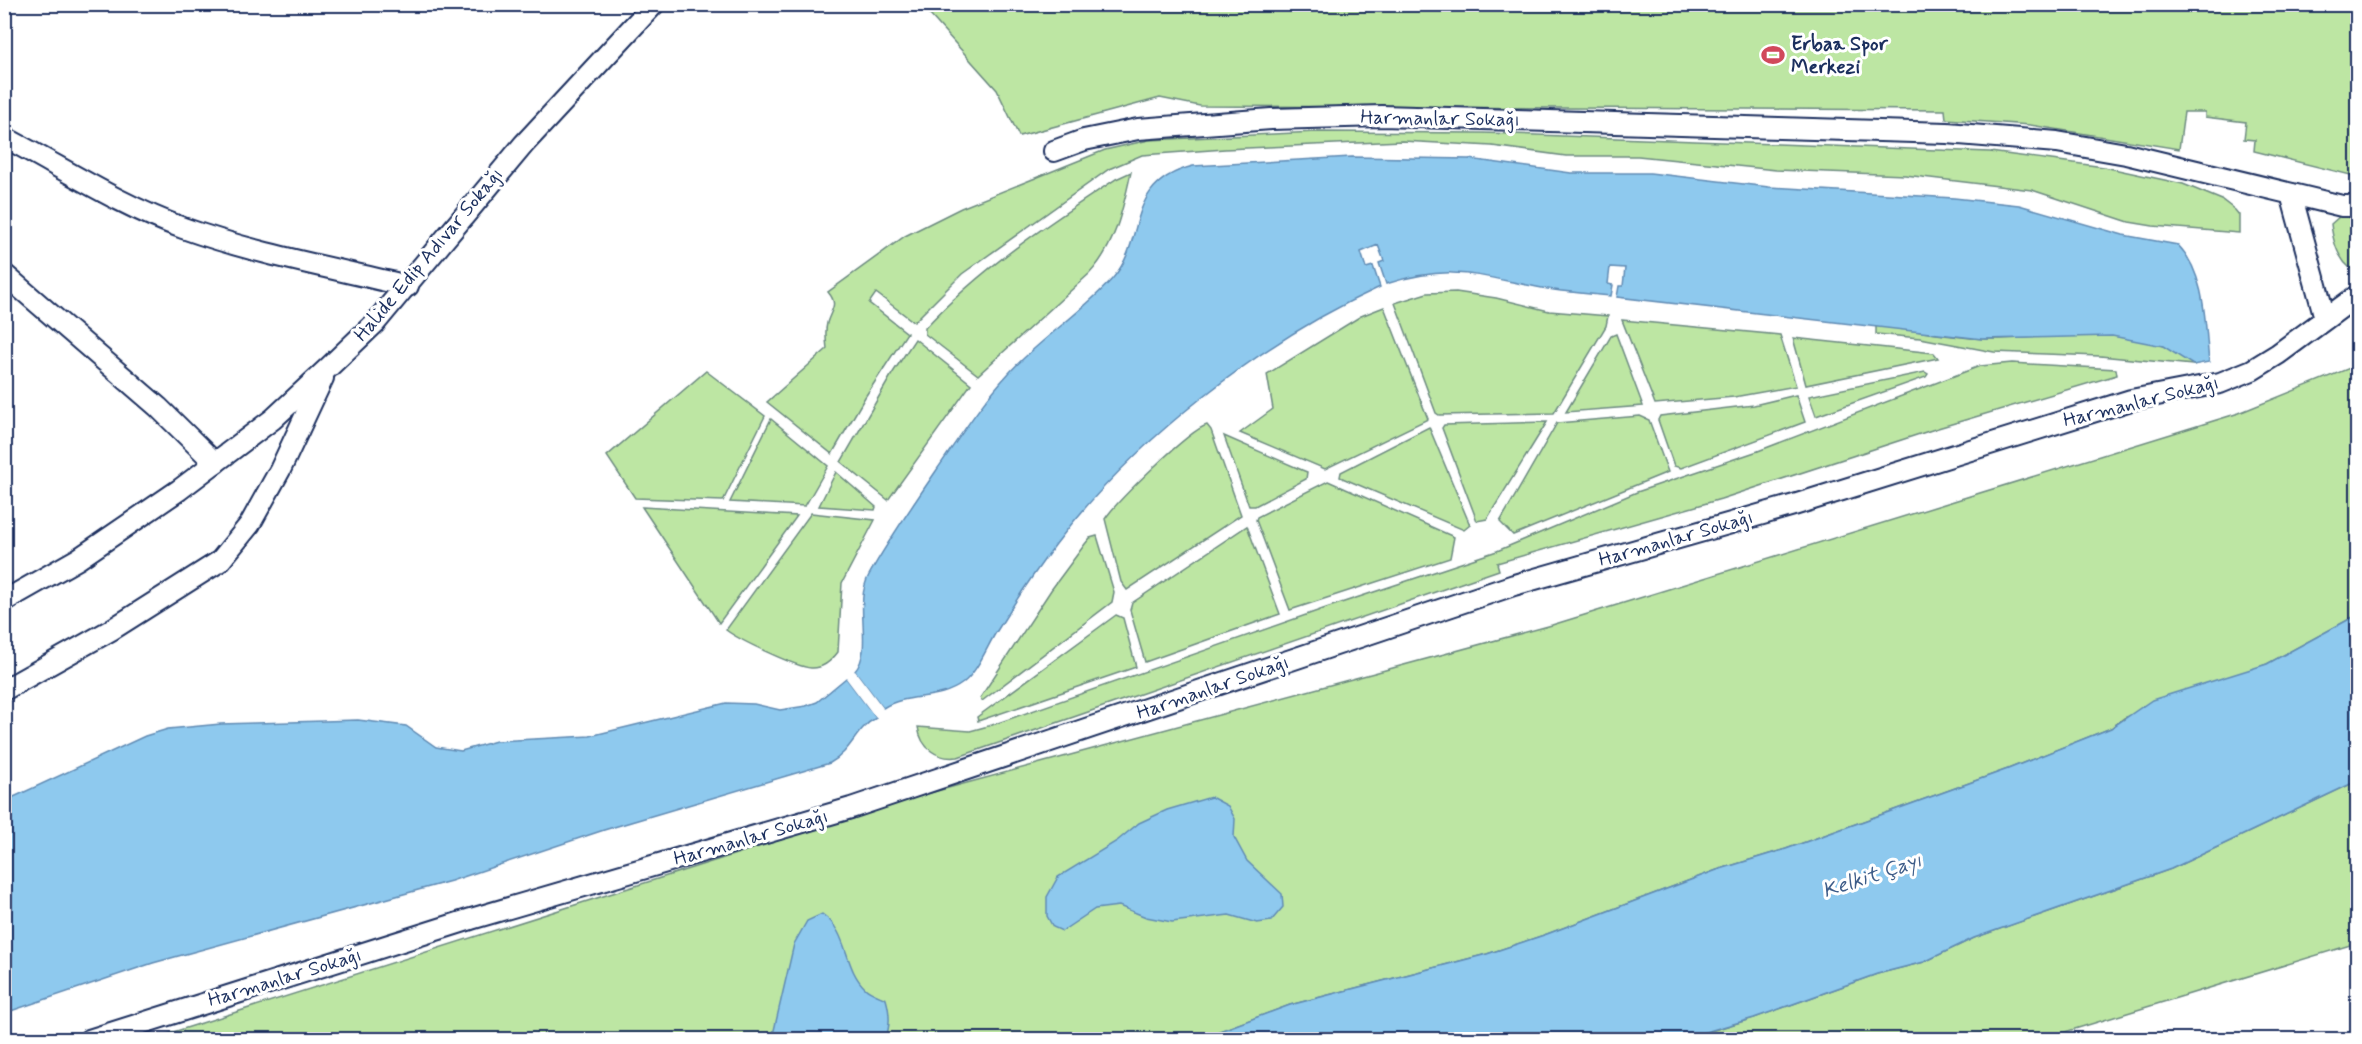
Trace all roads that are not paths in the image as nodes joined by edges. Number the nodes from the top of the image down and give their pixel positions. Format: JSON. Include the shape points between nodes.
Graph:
{"nodes":[{"id":1,"x":654,"y":4,"type":"edge"},
{"id":2,"x":4,"y":137,"type":"edge"},
{"id":3,"x":1054,"y":151,"type":"dead end"},
{"id":4,"x":2290,"y":194,"type":"junction"},
{"id":5,"x":2358,"y":206,"type":"edge"},
{"id":6,"x":4,"y":274,"type":"edge"},
{"id":7,"x":408,"y":286,"type":"junction"},
{"id":8,"x":2358,"y":295,"type":"edge"},
{"id":9,"x":2325,"y":318,"type":"junction"},
{"id":10,"x":328,"y":368,"type":"junction"},
{"id":11,"x":215,"y":463,"type":"junction"},
{"id":12,"x":4,"y":602,"type":"edge"},
{"id":13,"x":4,"y":690,"type":"edge"},
{"id":14,"x":89,"y":1040,"type":"edge"}],
"edges":[{"from":1,"to":7,"type":"street","name":"Halide Edip Adıvar Sokağı","via":[[524,144]]},
{"from":2,"to":7,"type":"street","via":[[183,228]]},
{"from":3,"to":4,"type":"street","name":"Harmanlar Sokağı","via":[[1084,140],[1138,129],[1382,116],[1947,133],[2057,142],[2170,164]]},
{"from":4,"to":5,"type":"street","name":"Harmanlar Sokağı"},
{"from":4,"to":9,"type":"street"},
{"from":6,"to":11,"type":"street","via":[[127,380]]},
{"from":7,"to":10,"type":"street","name":"Halide Edip Adıvar Sokağı"},
{"from":8,"to":9,"type":"street","name":"Harmanlar Sokağı"},
{"from":9,"to":14,"type":"street","name":"Harmanlar Sokağı","via":[[2278,354],[2220,383],[2131,400],[1794,505],[1514,585],[851,808],[460,923]]},
{"from":10,"to":11,"type":"street","name":"Halide Edip Adıvar Sokağı"},
{"from":10,"to":13,"type":"street","via":[[250,524],[220,561],[111,630]]},
{"from":11,"to":12,"type":"street","name":"Halide Edip Adıvar Sokağı","via":[[78,560]]}]}
